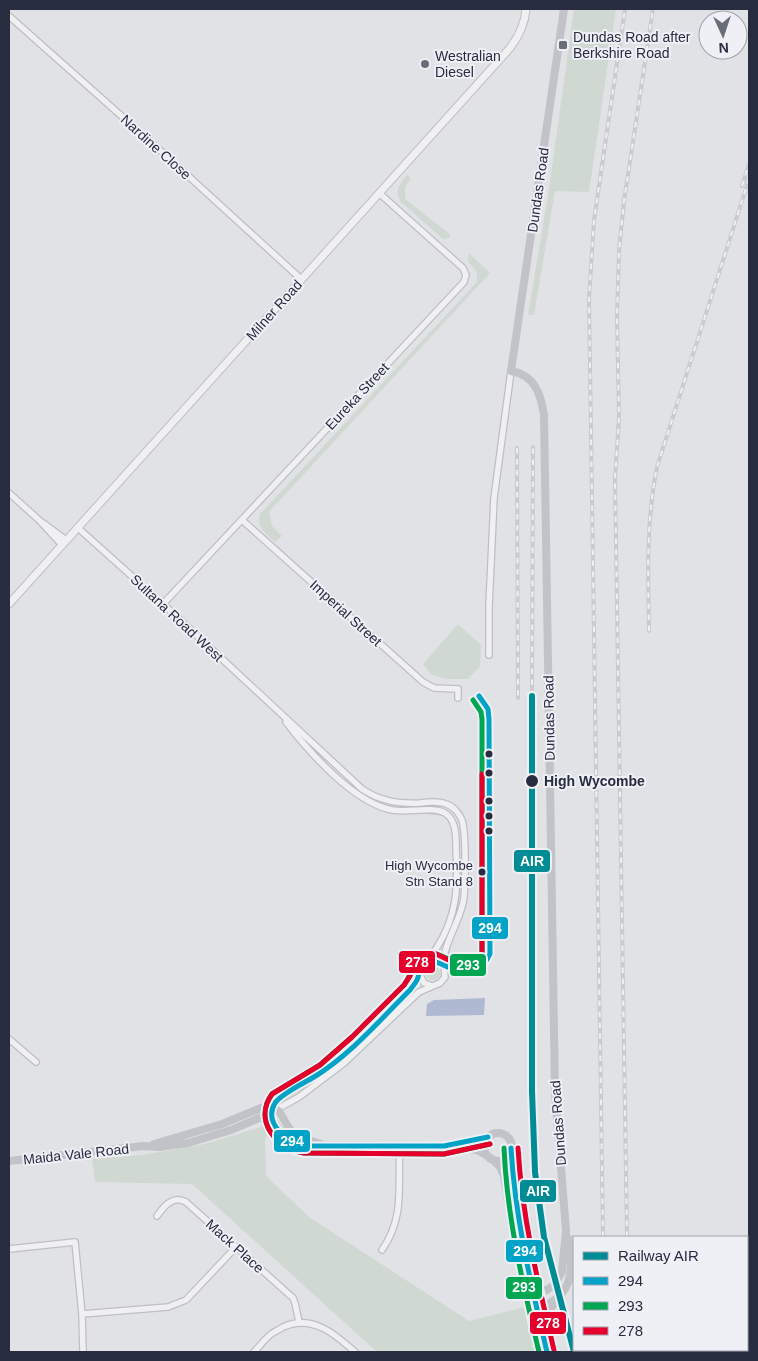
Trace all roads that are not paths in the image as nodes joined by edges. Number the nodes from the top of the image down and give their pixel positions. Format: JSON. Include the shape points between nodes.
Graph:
{"nodes":[{"id":1,"x":526,"y":9,"type":"edge"},
{"id":2,"x":564,"y":9,"type":"edge"},
{"id":3,"x":9,"y":16,"type":"edge"},
{"id":4,"x":379,"y":193,"type":"junction"},
{"id":5,"x":301,"y":280,"type":"junction"},
{"id":6,"x":511,"y":371,"type":"junction"},
{"id":7,"x":9,"y":493,"type":"edge"},
{"id":8,"x":242,"y":520,"type":"junction"},
{"id":9,"x":78,"y":528,"type":"junction"},
{"id":10,"x":64,"y":543,"type":"junction"},
{"id":11,"x":9,"y":604,"type":"edge"},
{"id":12,"x":163,"y":604,"type":"junction"},
{"id":13,"x":489,"y":655,"type":"dead end"},
{"id":14,"x":458,"y":680,"type":"dead end"},
{"id":15,"x":458,"y":689,"type":"junction"},
{"id":16,"x":458,"y":698,"type":"dead end"},
{"id":17,"x":276,"y":709,"type":"junction"},
{"id":18,"x":426,"y":962,"type":"junction"},
{"id":19,"x":443,"y":965,"type":"junction"},
{"id":20,"x":419,"y":973,"type":"junction"},
{"id":21,"x":434,"y":986,"type":"junction"},
{"id":22,"x":9,"y":1039,"type":"edge"},
{"id":23,"x":36,"y":1062,"type":"dead end"},
{"id":24,"x":277,"y":1100,"type":"junction"},
{"id":25,"x":286,"y":1104,"type":"junction"},
{"id":26,"x":261,"y":1108,"type":"junction"},
{"id":27,"x":273,"y":1110,"type":"junction"},
{"id":28,"x":259,"y":1118,"type":"junction"},
{"id":29,"x":285,"y":1121,"type":"junction"},
{"id":30,"x":275,"y":1124,"type":"junction"},
{"id":31,"x":488,"y":1137,"type":"junction"},
{"id":32,"x":324,"y":1145,"type":"junction"},
{"id":33,"x":143,"y":1146,"type":"junction"},
{"id":34,"x":400,"y":1146,"type":"junction"},
{"id":35,"x":444,"y":1146,"type":"junction"},
{"id":36,"x":511,"y":1148,"type":"junction"},
{"id":37,"x":490,"y":1158,"type":"junction"},
{"id":38,"x":9,"y":1161,"type":"edge"},
{"id":39,"x":510,"y":1187,"type":"junction"},
{"id":40,"x":157,"y":1216,"type":"dead end"},
{"id":41,"x":566,"y":1231,"type":"junction"},
{"id":42,"x":236,"y":1246,"type":"junction"},
{"id":43,"x":9,"y":1249,"type":"edge"},
{"id":44,"x":382,"y":1250,"type":"dead end"},
{"id":45,"x":530,"y":1284,"type":"junction"},
{"id":46,"x":547,"y":1290,"type":"junction"},
{"id":47,"x":561,"y":1294,"type":"junction"},
{"id":48,"x":532,"y":1305,"type":"junction"},
{"id":49,"x":82,"y":1314,"type":"junction"},
{"id":50,"x":299,"y":1322,"type":"junction"},
{"id":51,"x":540,"y":1323,"type":"junction"},
{"id":52,"x":84,"y":1352,"type":"edge"},
{"id":53,"x":254,"y":1352,"type":"edge"},
{"id":54,"x":355,"y":1352,"type":"edge"},
{"id":55,"x":540,"y":1352,"type":"edge"},
{"id":56,"x":546,"y":1352,"type":"edge"}],
"edges":[{"from":1,"to":4,"type":"street","name":"Milner Road","via":[[523,26],[510,48]]},
{"from":2,"to":6,"type":"main road","name":"Dundas Road"},
{"from":3,"to":5,"type":"street","name":"Nardine Close"},
{"from":4,"to":5,"type":"street","name":"Milner Road"},
{"from":4,"to":8,"type":"street","name":"Eureka Street","via":[[464,268],[464,282]]},
{"from":5,"to":9,"type":"street","name":"Milner Road"},
{"from":6,"to":13,"type":"street","name":"Dundas Road","via":[[493,507]]},
{"from":6,"to":41,"type":"main road","name":"Dundas Road","via":[[519,372],[536,385],[544,415],[555,1092]]},
{"from":7,"to":10,"type":"street"},
{"from":8,"to":12,"type":"street","name":"Eureka Street"},
{"from":8,"to":15,"type":"street","name":"Imperial Street","via":[[423,682],[434,688]]},
{"from":9,"to":10,"type":"street","name":"Milner Road"},
{"from":9,"to":12,"type":"street","name":"Sultana Road West"},
{"from":10,"to":11,"type":"street","name":"Milner Road"},
{"from":12,"to":17,"type":"street","name":"Sultana Road West"},
{"from":14,"to":15,"type":"street"},
{"from":15,"to":16,"type":"street"},
{"from":17,"to":18,"type":"street","via":[[302,744],[363,799],[394,810],[439,811],[451,819],[456,836],[456,900],[442,940]]},
{"from":17,"to":19,"type":"street","via":[[370,794],[398,803],[442,802],[459,815],[464,831],[464,897]]},
{"from":18,"to":19,"type":"street","via":[[436,961]]},
{"from":18,"to":20,"type":"street"},
{"from":19,"to":21,"type":"street","via":[[445,976]]},
{"from":20,"to":21,"type":"street","via":[[424,983]]},
{"from":20,"to":24,"type":"street","via":[[410,990],[357,1043],[324,1071]]},
{"from":21,"to":25,"type":"street","via":[[419,992],[344,1063]]},
{"from":22,"to":23,"type":"street"},
{"from":24,"to":26,"type":"street"},
{"from":24,"to":27,"type":"street"},
{"from":25,"to":27,"type":"street"},
{"from":25,"to":29,"type":"street"},
{"from":26,"to":27,"type":"main road","name":"Maida Vale Road"},
{"from":26,"to":33,"type":"main road","name":"Maida Vale Road","via":[[205,1130]]},
{"from":27,"to":28,"type":"street","name":"Maida Vale Road"},
{"from":27,"to":29,"type":"main road"},
{"from":27,"to":30,"type":"street"},
{"from":28,"to":30,"type":"main road","via":[[268,1118]]},
{"from":28,"to":33,"type":"main road","name":"Maida Vale Road","via":[[188,1142],[160,1147]]},
{"from":29,"to":32,"type":"main road","via":[[295,1134]]},
{"from":30,"to":32,"type":"main road","via":[[292,1143]]},
{"from":31,"to":35,"type":"main road"},
{"from":31,"to":36,"type":"main road","via":[[502,1134],[509,1139]]},
{"from":31,"to":37,"type":"main road","via":[[484,1149]]},
{"from":32,"to":34,"type":"main road"},
{"from":33,"to":38,"type":"main road","name":"Maida Vale Road"},
{"from":34,"to":35,"type":"main road"},
{"from":34,"to":44,"type":"street","via":[[398,1216]]},
{"from":35,"to":37,"type":"main road","via":[[477,1150]]},
{"from":36,"to":37,"type":"main road","via":[[504,1159]]},
{"from":36,"to":39,"type":"main road"},
{"from":37,"to":39,"type":"main road","via":[[503,1171]]},
{"from":39,"to":45,"type":"main road"},
{"from":39,"to":48,"type":"main road","via":[[516,1250]]},
{"from":40,"to":42,"type":"street","name":"Mack Place","via":[[170,1202],[182,1200]]},
{"from":41,"to":46,"type":"main road","name":"Dundas Road","via":[[562,1272]]},
{"from":41,"to":47,"type":"main road","name":"Dundas Road","via":[[570,1272]]},
{"from":42,"to":49,"type":"street","via":[[182,1302],[168,1307]]},
{"from":42,"to":50,"type":"street","name":"Mack Place","via":[[292,1298]]},
{"from":43,"to":49,"type":"street","via":[[74,1242]]},
{"from":45,"to":46,"type":"main road","via":[[538,1291]]},
{"from":45,"to":48,"type":"main road"},
{"from":46,"to":48,"type":"main road","name":"Dundas Road"},
{"from":47,"to":48,"type":"main road","via":[[546,1306]]},
{"from":47,"to":51,"type":"main road","name":"Dundas Road"},
{"from":48,"to":51,"type":"main road"},
{"from":48,"to":55,"type":"main road"},
{"from":49,"to":52,"type":"street"},
{"from":50,"to":53,"type":"street","via":[[270,1334]]},
{"from":50,"to":54,"type":"street","via":[[325,1328]]},
{"from":51,"to":56,"type":"main road"}]}
